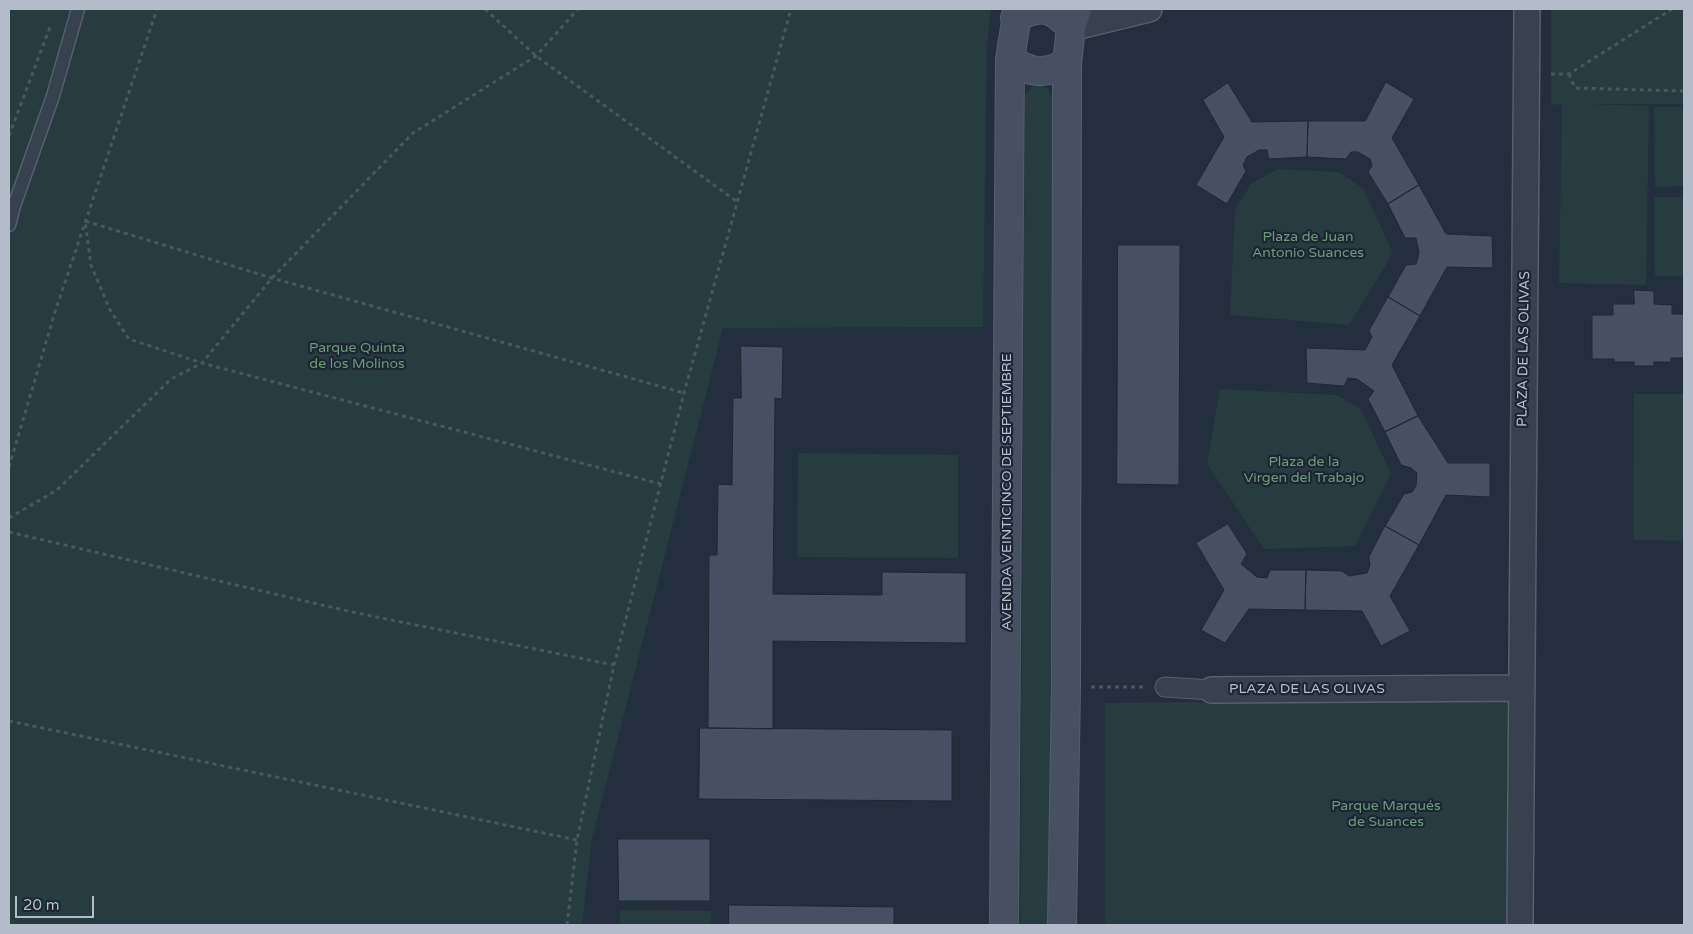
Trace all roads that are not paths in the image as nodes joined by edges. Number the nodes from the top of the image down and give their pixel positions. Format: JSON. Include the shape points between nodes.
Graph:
{"nodes":[{"id":1,"x":78,"y":9,"type":"edge"},
{"id":2,"x":1149,"y":9,"type":"edge"},
{"id":3,"x":1527,"y":9,"type":"edge"},
{"id":4,"x":1017,"y":13,"type":"edge"},
{"id":5,"x":1074,"y":18,"type":"edge"},
{"id":6,"x":1010,"y":58,"type":"junction"},
{"id":7,"x":1067,"y":63,"type":"junction"},
{"id":8,"x":9,"y":225,"type":"edge"},
{"id":9,"x":1165,"y":687,"type":"road end"},
{"id":10,"x":1521,"y":688,"type":"junction"},
{"id":11,"x":1212,"y":690,"type":"joint"},
{"id":12,"x":1004,"y":925,"type":"edge"},
{"id":13,"x":1062,"y":925,"type":"edge"},
{"id":14,"x":1520,"y":925,"type":"edge"}],
"edges":[{"from":1,"to":8,"type":"lane","via":[[53,96]]},
{"from":2,"to":5,"type":"street"},
{"from":3,"to":10,"type":"street","name":"PLAZA DE LAS OLIVAS"},
{"from":4,"to":5,"type":"main road","name":"AVENIDA VEINTICINCO DE SEPTIEMBRE","via":[[1046,9]]},
{"from":4,"to":6,"type":"main road","name":"AVENIDA VEINTICINCO DE SEPTIEMBRE"},
{"from":5,"to":7,"type":"main road"},
{"from":6,"to":7,"type":"main road","via":[[1023,68],[1038,72],[1054,70]]},
{"from":6,"to":12,"type":"main road","name":"AVENIDA VEINTICINCO DE SEPTIEMBRE"},
{"from":7,"to":13,"type":"main road","via":[[1066,688]]},
{"from":9,"to":11,"type":"street"},
{"from":10,"to":11,"type":"street","name":"PLAZA DE LAS OLIVAS"},
{"from":10,"to":14,"type":"street","name":"PLAZA DE LAS OLIVAS"}]}
